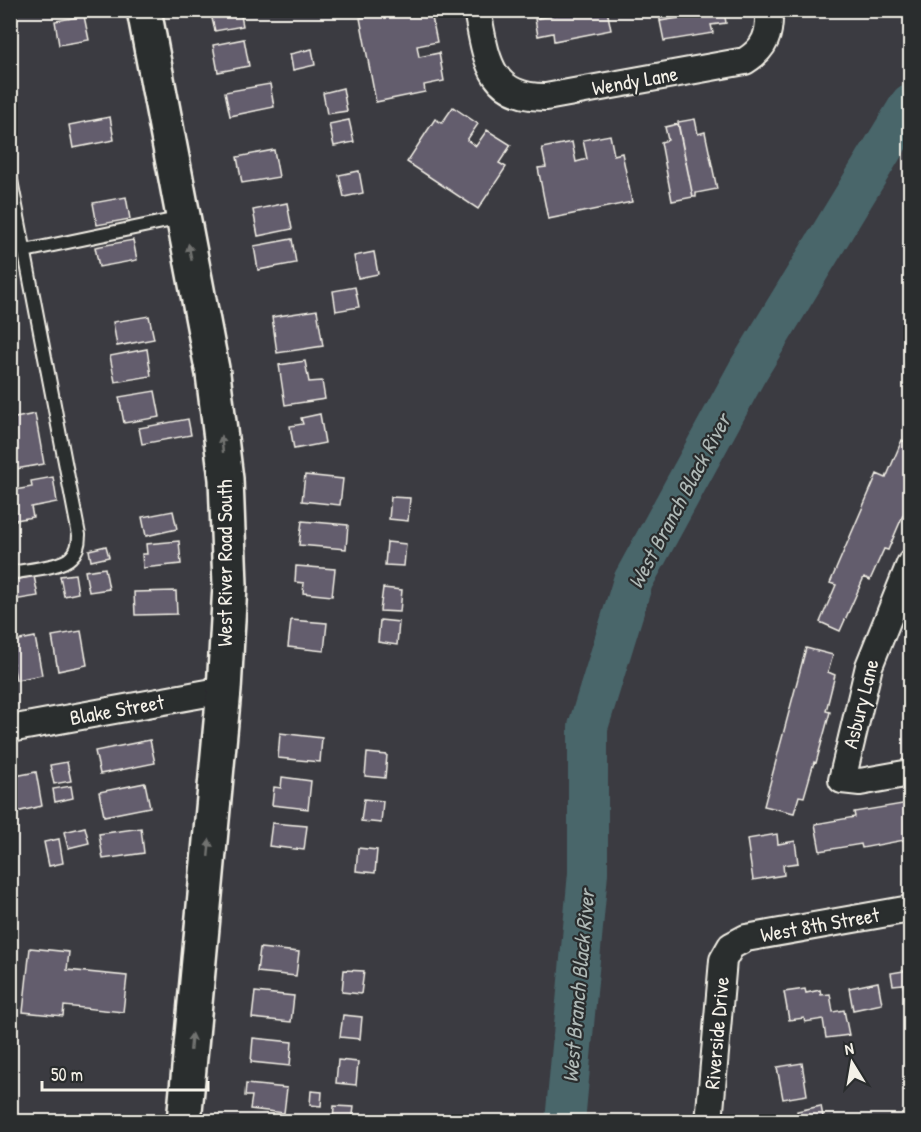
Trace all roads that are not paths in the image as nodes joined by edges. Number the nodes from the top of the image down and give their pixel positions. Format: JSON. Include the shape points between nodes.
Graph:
{"nodes":[{"id":1,"x":144,"y":10,"type":"edge"},
{"id":2,"x":477,"y":10,"type":"edge"},
{"id":3,"x":769,"y":10,"type":"edge"},
{"id":4,"x":10,"y":175,"type":"edge"},
{"id":5,"x":184,"y":218,"type":"junction"},
{"id":6,"x":25,"y":251,"type":"junction"},
{"id":7,"x":910,"y":564,"type":"edge"},
{"id":8,"x":10,"y":573,"type":"edge"},
{"id":9,"x":224,"y":690,"type":"junction"},
{"id":10,"x":10,"y":729,"type":"edge"},
{"id":11,"x":910,"y":773,"type":"edge"},
{"id":12,"x":910,"y":909,"type":"edge"},
{"id":13,"x":731,"y":946,"type":"joint"},
{"id":14,"x":184,"y":1122,"type":"edge"},
{"id":15,"x":709,"y":1122,"type":"edge"}],
"edges":[{"from":1,"to":5,"type":"main road","name":"West River Road South"},
{"from":2,"to":3,"type":"street","name":"Wendy Lane","via":[[492,70],[503,84],[518,93],[546,98],[745,61],[764,44]]},
{"from":4,"to":6,"type":"lane"},
{"from":5,"to":6,"type":"lane"},
{"from":9,"to":5,"type":"main road","name":"West River Road South","one_way":true,"via":[[230,585],[226,479],[213,374]]},
{"from":6,"to":8,"type":"lane","via":[[79,546],[71,559],[57,565]]},
{"from":7,"to":11,"type":"street","name":"Asbury Lane","via":[[869,666],[842,780],[860,782]]},
{"from":9,"to":10,"type":"street","name":"Blake Street"},
{"from":14,"to":9,"type":"main road","name":"West River Road South","one_way":true},
{"from":12,"to":13,"type":"street","name":"West 8th Street","via":[[746,938]]},
{"from":13,"to":15,"type":"street","name":"Riverside Drive","via":[[723,960]]}]}
